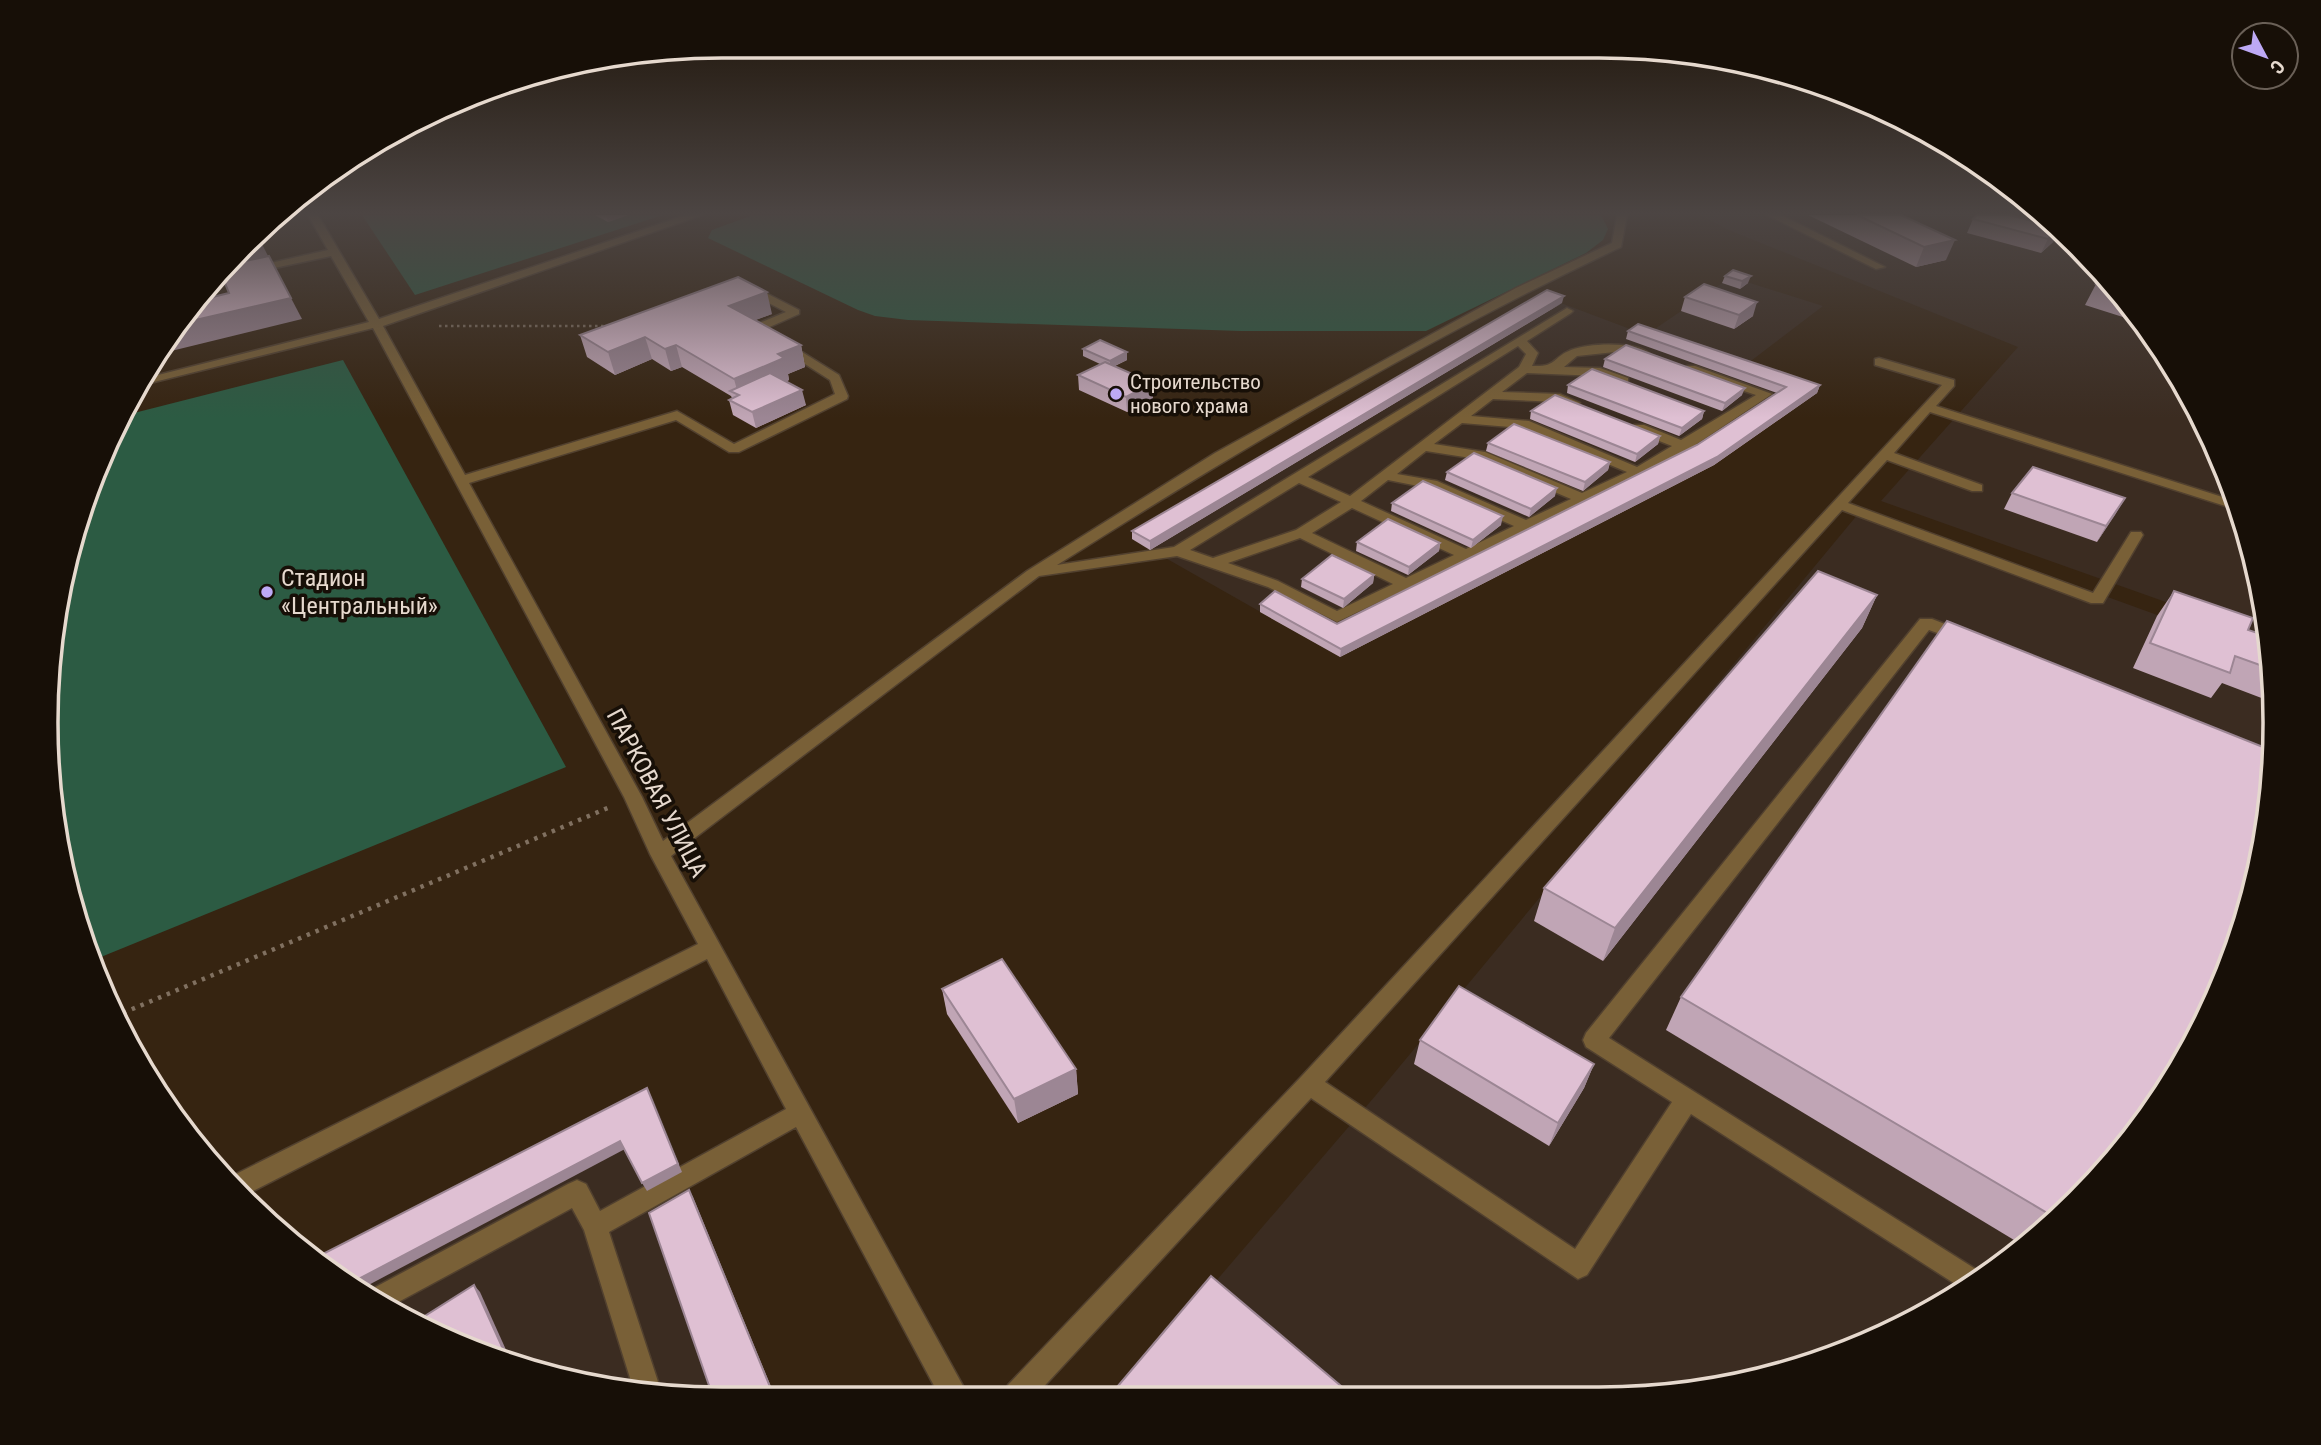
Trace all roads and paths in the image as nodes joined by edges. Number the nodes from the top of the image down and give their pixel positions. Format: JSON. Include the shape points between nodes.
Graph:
{"nodes":[{"id":1,"x":352,"y":282,"type":"edge"},
{"id":2,"x":498,"y":282,"type":"edge"},
{"id":3,"x":1536,"y":282,"type":"edge"},
{"id":4,"x":745,"y":286,"type":"edge"},
{"id":5,"x":1567,"y":311,"type":"dead end"},
{"id":6,"x":376,"y":324,"type":"junction"},
{"id":7,"x":426,"y":326,"type":"dead end"},
{"id":8,"x":621,"y":326,"type":"edge"},
{"id":9,"x":1519,"y":340,"type":"junction"},
{"id":10,"x":1879,"y":362,"type":"dead end"},
{"id":11,"x":1524,"y":369,"type":"junction"},
{"id":12,"x":1553,"y":369,"type":"junction"},
{"id":13,"x":153,"y":380,"type":"edge"},
{"id":14,"x":1638,"y":386,"type":"edge"},
{"id":15,"x":1491,"y":395,"type":"junction"},
{"id":16,"x":1585,"y":407,"type":"edge"},
{"id":17,"x":1927,"y":407,"type":"junction"},
{"id":18,"x":1460,"y":419,"type":"junction"},
{"id":19,"x":1622,"y":422,"type":"edge"},
{"id":20,"x":1684,"y":446,"type":"junction"},
{"id":21,"x":1424,"y":447,"type":"junction"},
{"id":22,"x":1884,"y":454,"type":"junction"},
{"id":23,"x":1638,"y":472,"type":"junction"},
{"id":24,"x":1386,"y":476,"type":"junction"},
{"id":25,"x":1298,"y":477,"type":"junction"},
{"id":26,"x":460,"y":481,"type":"junction"},
{"id":27,"x":1977,"y":488,"type":"dead end"},
{"id":28,"x":1583,"y":499,"type":"junction"},
{"id":29,"x":1351,"y":502,"type":"junction"},
{"id":30,"x":2226,"y":502,"type":"edge"},
{"id":31,"x":1838,"y":504,"type":"junction"},
{"id":32,"x":1526,"y":526,"type":"junction"},
{"id":33,"x":1301,"y":533,"type":"junction"},
{"id":34,"x":2136,"y":535,"type":"dead end"},
{"id":35,"x":1178,"y":551,"type":"junction"},
{"id":36,"x":1466,"y":555,"type":"junction"},
{"id":37,"x":1213,"y":563,"type":"junction"},
{"id":38,"x":1032,"y":574,"type":"junction"},
{"id":39,"x":1406,"y":584,"type":"junction"},
{"id":40,"x":1978,"y":644,"type":"edge"},
{"id":41,"x":633,"y":797,"type":"junction"},
{"id":42,"x":660,"y":854,"type":"junction"},
{"id":43,"x":712,"y":947,"type":"junction"},
{"id":44,"x":124,"y":1013,"type":"edge"},
{"id":45,"x":1309,"y":1084,"type":"junction"},
{"id":46,"x":1687,"y":1100,"type":"junction"},
{"id":47,"x":800,"y":1113,"type":"junction"},
{"id":48,"x":243,"y":1183,"type":"edge"},
{"id":49,"x":595,"y":1227,"type":"junction"},
{"id":50,"x":1966,"y":1276,"type":"edge"},
{"id":51,"x":386,"y":1295,"type":"edge"},
{"id":52,"x":644,"y":1383,"type":"edge"},
{"id":53,"x":950,"y":1387,"type":"edge"},
{"id":54,"x":1025,"y":1387,"type":"edge"}],
"edges":[{"from":1,"to":6,"type":"street","name":"ПАРКОВАЯ УЛИЦА"},
{"from":2,"to":6,"type":"street"},
{"from":3,"to":38,"type":"street","via":[[1220,456]]},
{"from":4,"to":26,"type":"street","via":[[795,312],[756,328],[835,378],[842,396],[734,449],[677,415]]},
{"from":5,"to":9,"type":"street"},
{"from":6,"to":13,"type":"street"},
{"from":6,"to":26,"type":"street","name":"ПАРКОВАЯ УЛИЦА"},
{"from":7,"to":8,"type":"path"},
{"from":9,"to":11,"type":"street","via":[[1532,353]]},
{"from":9,"to":25,"type":"street"},
{"from":10,"to":17,"type":"street","via":[[1950,383]]},
{"from":11,"to":12,"type":"street"},
{"from":11,"to":15,"type":"street"},
{"from":12,"to":14,"type":"street","via":[[1600,372]]},
{"from":12,"to":20,"type":"street","via":[[1574,353],[1625,347],[1766,394],[1720,417]]},
{"from":15,"to":16,"type":"street","via":[[1560,398]]},
{"from":15,"to":18,"type":"street"},
{"from":17,"to":22,"type":"street"},
{"from":17,"to":30,"type":"street"},
{"from":18,"to":21,"type":"street"},
{"from":18,"to":23,"type":"street","via":[[1524,425]]},
{"from":19,"to":20,"type":"street"},
{"from":20,"to":23,"type":"street"},
{"from":21,"to":24,"type":"street"},
{"from":21,"to":28,"type":"street","via":[[1480,455]]},
{"from":22,"to":27,"type":"street"},
{"from":22,"to":31,"type":"street"},
{"from":23,"to":28,"type":"street"},
{"from":24,"to":29,"type":"street"},
{"from":24,"to":32,"type":"street","via":[[1432,484]]},
{"from":25,"to":29,"type":"street"},
{"from":25,"to":35,"type":"street"},
{"from":26,"to":41,"type":"street","name":"ПАРКОВАЯ УЛИЦА"},
{"from":28,"to":32,"type":"street"},
{"from":29,"to":33,"type":"street"},
{"from":29,"to":36,"type":"street"},
{"from":31,"to":34,"type":"street","via":[[2098,600]]},
{"from":31,"to":45,"type":"street"},
{"from":32,"to":36,"type":"street"},
{"from":33,"to":37,"type":"street"},
{"from":33,"to":39,"type":"street"},
{"from":35,"to":37,"type":"street"},
{"from":35,"to":38,"type":"street"},
{"from":36,"to":39,"type":"street"},
{"from":37,"to":39,"type":"street","via":[[1273,584],[1337,617]]},
{"from":38,"to":42,"type":"street"},
{"from":40,"to":46,"type":"street","via":[[1926,623],[1594,1041]]},
{"from":41,"to":42,"type":"street","name":"ПАРКОВАЯ УЛИЦА"},
{"from":41,"to":44,"type":"path"},
{"from":42,"to":43,"type":"street","name":"ПАРКОВАЯ УЛИЦА"},
{"from":43,"to":47,"type":"street","name":"ПАРКОВАЯ УЛИЦА"},
{"from":43,"to":48,"type":"street"},
{"from":45,"to":46,"type":"street","via":[[1578,1266]]},
{"from":45,"to":54,"type":"street"},
{"from":46,"to":50,"type":"street"},
{"from":47,"to":49,"type":"street"},
{"from":47,"to":53,"type":"street","name":"ПАРКОВАЯ УЛИЦА"},
{"from":49,"to":51,"type":"street","via":[[577,1192]]},
{"from":49,"to":52,"type":"street"}]}
